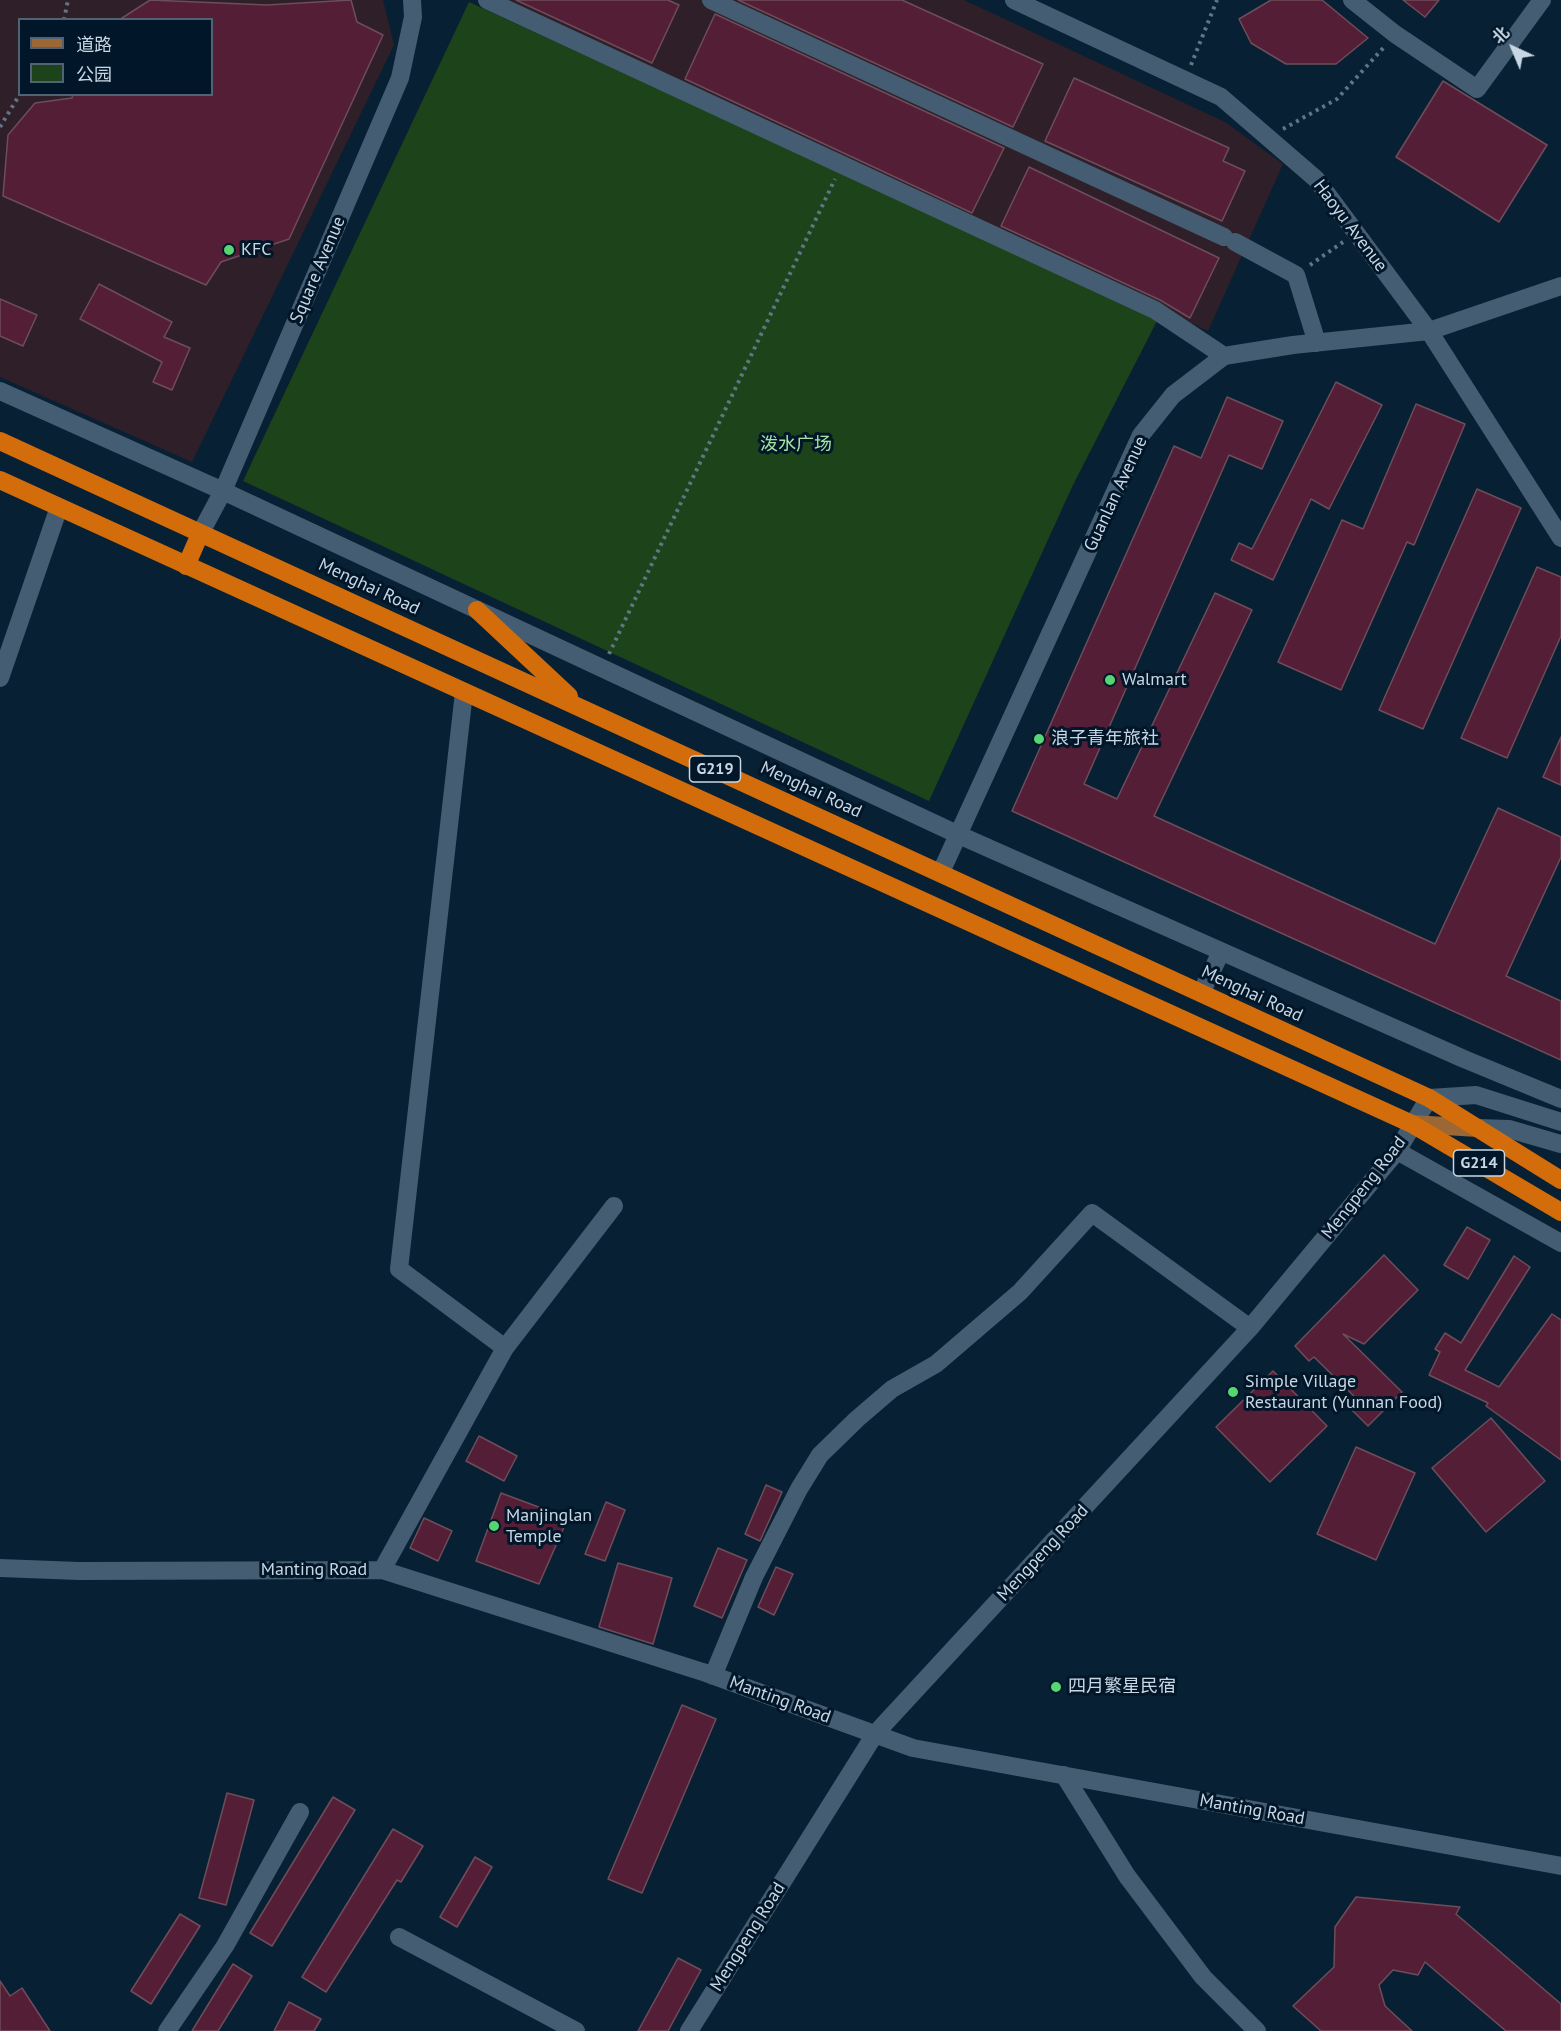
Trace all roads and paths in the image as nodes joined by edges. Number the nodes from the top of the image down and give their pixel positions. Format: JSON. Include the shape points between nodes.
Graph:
{"nodes":[{"id":1,"x":68,"y":0,"type":"edge"},
{"id":2,"x":412,"y":0,"type":"edge"},
{"id":3,"x":487,"y":0,"type":"edge"},
{"id":4,"x":711,"y":0,"type":"edge"},
{"id":5,"x":1014,"y":0,"type":"edge"},
{"id":6,"x":1217,"y":0,"type":"edge"},
{"id":7,"x":1352,"y":0,"type":"edge"},
{"id":8,"x":1542,"y":0,"type":"edge"},
{"id":9,"x":64,"y":18,"type":"edge"},
{"id":10,"x":1395,"y":34,"type":"junction"},
{"id":11,"x":1185,"y":80,"type":"junction"},
{"id":12,"x":19,"y":96,"type":"edge"},
{"id":13,"x":0,"y":127,"type":"edge"},
{"id":14,"x":1267,"y":137,"type":"junction"},
{"id":15,"x":842,"y":163,"type":"junction"},
{"id":16,"x":1356,"y":233,"type":"junction"},
{"id":17,"x":1296,"y":274,"type":"junction"},
{"id":18,"x":1561,"y":286,"type":"edge"},
{"id":19,"x":1429,"y":331,"type":"junction"},
{"id":20,"x":1317,"y":343,"type":"junction"},
{"id":21,"x":1224,"y":356,"type":"junction"},
{"id":22,"x":0,"y":391,"type":"edge"},
{"id":23,"x":0,"y":441,"type":"edge"},
{"id":24,"x":0,"y":480,"type":"edge"},
{"id":25,"x":223,"y":491,"type":"junction"},
{"id":26,"x":58,"y":507,"type":"junction"},
{"id":27,"x":200,"y":534,"type":"junction"},
{"id":28,"x":1561,"y":538,"type":"edge"},
{"id":29,"x":186,"y":566,"type":"junction"},
{"id":30,"x":477,"y":610,"type":"junction"},
{"id":31,"x":602,"y":668,"type":"junction"},
{"id":32,"x":0,"y":678,"type":"edge"},
{"id":33,"x":464,"y":692,"type":"junction"},
{"id":34,"x":581,"y":707,"type":"junction"},
{"id":35,"x":959,"y":835,"type":"junction"},
{"id":36,"x":941,"y":872,"type":"junction"},
{"id":37,"x":1221,"y":952,"type":"junction"},
{"id":38,"x":1201,"y":993,"type":"junction"},
{"id":39,"x":1429,"y":1098,"type":"junction"},
{"id":40,"x":1561,"y":1099,"type":"edge"},
{"id":41,"x":1561,"y":1122,"type":"edge"},
{"id":42,"x":1412,"y":1124,"type":"junction"},
{"id":43,"x":1478,"y":1128,"type":"junction"},
{"id":44,"x":1561,"y":1144,"type":"edge"},
{"id":45,"x":1397,"y":1151,"type":"junction"},
{"id":46,"x":1561,"y":1180,"type":"edge"},
{"id":47,"x":614,"y":1206,"type":"dead end"},
{"id":48,"x":1561,"y":1212,"type":"edge"},
{"id":49,"x":1561,"y":1243,"type":"edge"},
{"id":50,"x":1250,"y":1328,"type":"junction"},
{"id":51,"x":505,"y":1348,"type":"junction"},
{"id":52,"x":0,"y":1568,"type":"edge"},
{"id":53,"x":381,"y":1570,"type":"junction"},
{"id":54,"x":713,"y":1676,"type":"junction"},
{"id":55,"x":875,"y":1734,"type":"junction"},
{"id":56,"x":1064,"y":1775,"type":"junction"},
{"id":57,"x":300,"y":1812,"type":"dead end"},
{"id":58,"x":1561,"y":1866,"type":"edge"},
{"id":59,"x":399,"y":1936,"type":"dead end"},
{"id":60,"x":167,"y":2031,"type":"edge"},
{"id":61,"x":576,"y":2031,"type":"edge"},
{"id":62,"x":689,"y":2031,"type":"edge"},
{"id":63,"x":1257,"y":2031,"type":"edge"}],
"edges":[{"from":1,"to":9,"type":"path"},
{"from":2,"to":25,"type":"street","name":"Square Avenue","via":[[413,17],[400,78]]},
{"from":3,"to":15,"type":"street"},
{"from":4,"to":17,"type":"street"},
{"from":5,"to":11,"type":"street","name":"Haoyu Avenue"},
{"from":6,"to":11,"type":"path"},
{"from":7,"to":10,"type":"street"},
{"from":8,"to":10,"type":"street","via":[[1477,89]]},
{"from":10,"to":14,"type":"path","via":[[1337,99]]},
{"from":11,"to":14,"type":"street","name":"Haoyu Avenue","via":[[1221,97]]},
{"from":12,"to":13,"type":"path"},
{"from":14,"to":16,"type":"street","name":"Haoyu Avenue","via":[[1316,179]]},
{"from":15,"to":21,"type":"street","via":[[1155,310]]},
{"from":15,"to":31,"type":"path"},
{"from":16,"to":17,"type":"path"},
{"from":16,"to":19,"type":"street","name":"Haoyu Avenue"},
{"from":17,"to":20,"type":"street"},
{"from":18,"to":19,"type":"street","name":"Guanlan Avenue"},
{"from":19,"to":20,"type":"street","name":"Guanlan Avenue"},
{"from":19,"to":28,"type":"street","name":"Haoyu Avenue"},
{"from":20,"to":21,"type":"street","name":"Guanlan Avenue"},
{"from":21,"to":35,"type":"street","name":"Guanlan Avenue","via":[[1173,395],[1141,435]]},
{"from":22,"to":25,"type":"street"},
{"from":23,"to":27,"type":"highway","name":"Menghai Road","number":"G219"},
{"from":24,"to":26,"type":"highway","number":"G219"},
{"from":25,"to":27,"type":"street","name":"Square Avenue"},
{"from":25,"to":30,"type":"street"},
{"from":26,"to":29,"type":"highway","number":"G219"},
{"from":26,"to":32,"type":"street"},
{"from":27,"to":29,"type":"highway"},
{"from":27,"to":34,"type":"highway","name":"Menghai Road","number":"G219"},
{"from":29,"to":33,"type":"highway","number":"G219"},
{"from":30,"to":31,"type":"street"},
{"from":30,"to":34,"type":"highway"},
{"from":31,"to":35,"type":"street"},
{"from":33,"to":42,"type":"highway","number":"G219"},
{"from":33,"to":51,"type":"street","via":[[399,1269]]},
{"from":34,"to":36,"type":"highway","name":"Menghai Road","number":"G219"},
{"from":35,"to":36,"type":"street","name":"Guanlan Avenue"},
{"from":35,"to":37,"type":"street"},
{"from":36,"to":38,"type":"highway","name":"Menghai Road","number":"G219"},
{"from":37,"to":38,"type":"street"},
{"from":37,"to":40,"type":"street"},
{"from":38,"to":39,"type":"highway","name":"Menghai Road","number":"G219"},
{"from":39,"to":41,"type":"street","via":[[1476,1095]]},
{"from":39,"to":42,"type":"street","name":"Mengpeng Road"},
{"from":39,"to":43,"type":"highway","name":"Menghai Road","number":"G214"},
{"from":42,"to":43,"type":"main road"},
{"from":42,"to":45,"type":"street","name":"Mengpeng Road"},
{"from":42,"to":48,"type":"highway","number":"G214"},
{"from":43,"to":44,"type":"street","via":[[1509,1129]]},
{"from":43,"to":46,"type":"highway","name":"Menghai Road"},
{"from":45,"to":49,"type":"street"},
{"from":45,"to":50,"type":"street","name":"Mengpeng Road"},
{"from":47,"to":51,"type":"street"},
{"from":50,"to":54,"type":"street","via":[[1092,1213],[1020,1292],[936,1364],[892,1389],[820,1455],[754,1577]]},
{"from":50,"to":55,"type":"street","name":"Mengpeng Road"},
{"from":51,"to":53,"type":"street"},
{"from":52,"to":53,"type":"street","name":"Manting Road"},
{"from":53,"to":54,"type":"street","name":"Manting Road"},
{"from":54,"to":55,"type":"street","name":"Manting Road"},
{"from":55,"to":56,"type":"street","name":"Manting Road","via":[[913,1748]]},
{"from":55,"to":62,"type":"street","name":"Mengpeng Road"},
{"from":56,"to":58,"type":"street","name":"Manting Road"},
{"from":56,"to":63,"type":"street","via":[[1127,1876],[1203,1977]]},
{"from":57,"to":60,"type":"street","via":[[225,1946]]},
{"from":59,"to":61,"type":"street"}]}
